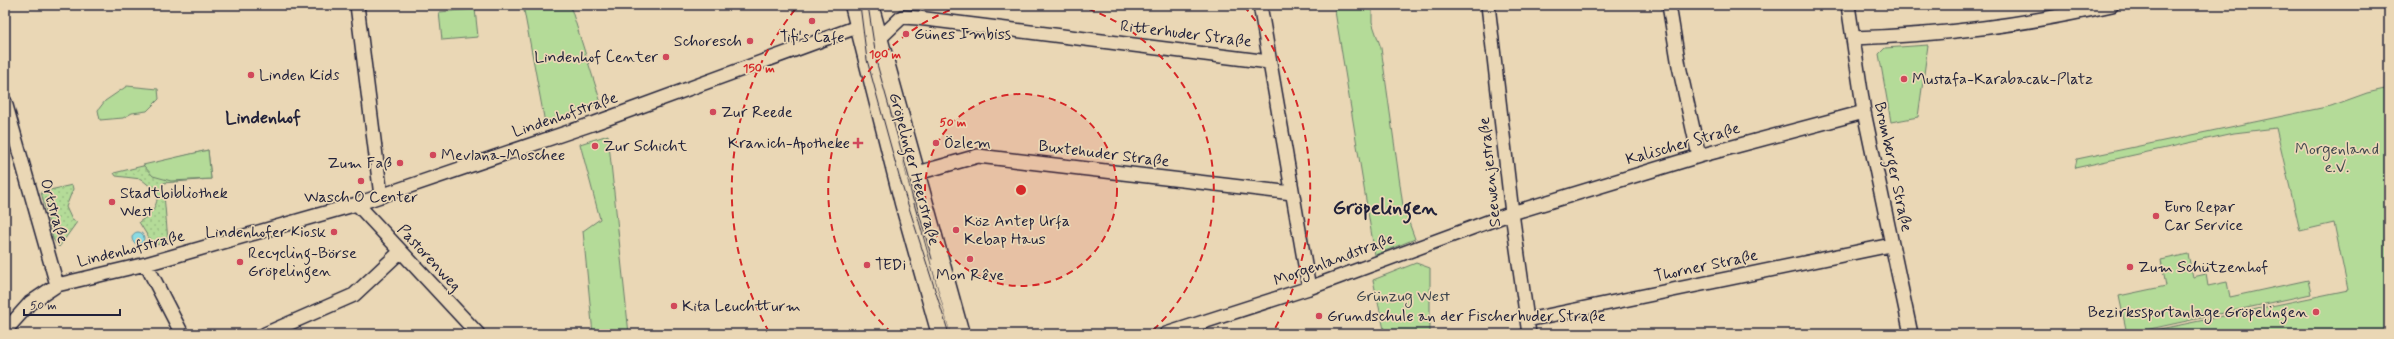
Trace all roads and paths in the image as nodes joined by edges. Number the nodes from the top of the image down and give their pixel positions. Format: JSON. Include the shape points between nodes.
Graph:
{"nodes":[{"id":1,"x":357,"y":5,"type":"edge"},
{"id":2,"x":854,"y":5,"type":"edge"},
{"id":3,"x":1260,"y":5,"type":"edge"},
{"id":4,"x":1488,"y":5,"type":"edge"},
{"id":5,"x":1669,"y":5,"type":"edge"},
{"id":6,"x":1848,"y":5,"type":"edge"},
{"id":7,"x":2112,"y":5,"type":"edge"},
{"id":8,"x":866,"y":18,"type":"edge"},
{"id":9,"x":1853,"y":38,"type":"junction"},
{"id":10,"x":879,"y":39,"type":"junction"},
{"id":11,"x":1269,"y":62,"type":"junction"},
{"id":12,"x":5,"y":102,"type":"edge"},
{"id":13,"x":1864,"y":112,"type":"junction"},
{"id":14,"x":1699,"y":156,"type":"junction"},
{"id":15,"x":914,"y":174,"type":"junction"},
{"id":16,"x":1292,"y":193,"type":"junction"},
{"id":17,"x":380,"y":196,"type":"junction"},
{"id":18,"x":356,"y":204,"type":"junction"},
{"id":19,"x":1512,"y":213,"type":"junction"},
{"id":20,"x":1892,"y":245,"type":"junction"},
{"id":21,"x":400,"y":252,"type":"junction"},
{"id":22,"x":146,"y":264,"type":"junction"},
{"id":23,"x":58,"y":285,"type":"junction"},
{"id":24,"x":1309,"y":288,"type":"junction"},
{"id":25,"x":1527,"y":320,"type":"junction"},
{"id":26,"x":1192,"y":330,"type":"edge"},
{"id":27,"x":5,"y":331,"type":"edge"},
{"id":28,"x":471,"y":332,"type":"edge"},
{"id":29,"x":182,"y":334,"type":"edge"},
{"id":30,"x":265,"y":334,"type":"edge"},
{"id":31,"x":941,"y":334,"type":"edge"},
{"id":32,"x":960,"y":334,"type":"edge"},
{"id":33,"x":1166,"y":334,"type":"edge"},
{"id":34,"x":1529,"y":334,"type":"edge"},
{"id":35,"x":1911,"y":334,"type":"edge"}],
"edges":[{"from":1,"to":17,"type":"street"},
{"from":2,"to":8,"type":"main road","name":"Gröpelinger Heerstraße"},
{"from":3,"to":11,"type":"street"},
{"from":4,"to":19,"type":"street","name":"Seewenjestraße"},
{"from":5,"to":14,"type":"street","via":[[1678,66]]},
{"from":6,"to":9,"type":"street","name":"Bromberger Straße"},
{"from":7,"to":9,"type":"street","via":[[2001,27],[1928,35]]},
{"from":8,"to":10,"type":"main road","name":"Gröpelinger Heerstraße"},
{"from":8,"to":17,"type":"street","name":"Lindenhofstraße","via":[[595,123]]},
{"from":8,"to":31,"type":"main road","name":"Gröpelinger Heerstraße"},
{"from":9,"to":13,"type":"street","name":"Bromberger Straße"},
{"from":10,"to":11,"type":"street","name":"Ritterhuder Straße","via":[[902,17]]},
{"from":10,"to":15,"type":"main road","name":"Gröpelinger Heerstraße"},
{"from":11,"to":16,"type":"street","name":"Ritterhuder Straße"},
{"from":12,"to":23,"type":"street","name":"Ortstraße"},
{"from":13,"to":14,"type":"street","name":"Kalischer Straße"},
{"from":13,"to":20,"type":"street","name":"Bromberger Straße"},
{"from":14,"to":19,"type":"street","name":"Kalischer Straße"},
{"from":15,"to":16,"type":"street","name":"Buxtehuder Straße","via":[[978,156]]},
{"from":15,"to":32,"type":"main road","name":"Gröpelinger Heerstraße"},
{"from":16,"to":24,"type":"street","name":"Ritterhuder Straße"},
{"from":17,"to":18,"type":"street","name":"Lindenhofstraße"},
{"from":18,"to":21,"type":"street","name":"Pastorenweg"},
{"from":18,"to":22,"type":"street","name":"Lindenhofstraße"},
{"from":19,"to":24,"type":"street","name":"Morgenlandstraße"},
{"from":19,"to":25,"type":"street","name":"Seewenjestraße"},
{"from":20,"to":25,"type":"street","name":"Thorner Straße"},
{"from":20,"to":35,"type":"street","name":"Bromberger Straße"},
{"from":21,"to":28,"type":"street","name":"Pastorenweg"},
{"from":21,"to":30,"type":"street","via":[[354,295]]},
{"from":22,"to":23,"type":"street","name":"Lindenhofstraße"},
{"from":22,"to":29,"type":"street"},
{"from":23,"to":27,"type":"street","via":[[30,303]]},
{"from":24,"to":26,"type":"street","name":"Morgenlandstraße"},
{"from":25,"to":34,"type":"street","name":"Seewenjestraße"},
{"from":26,"to":33,"type":"street","name":"Morgenlandstraße"}]}
